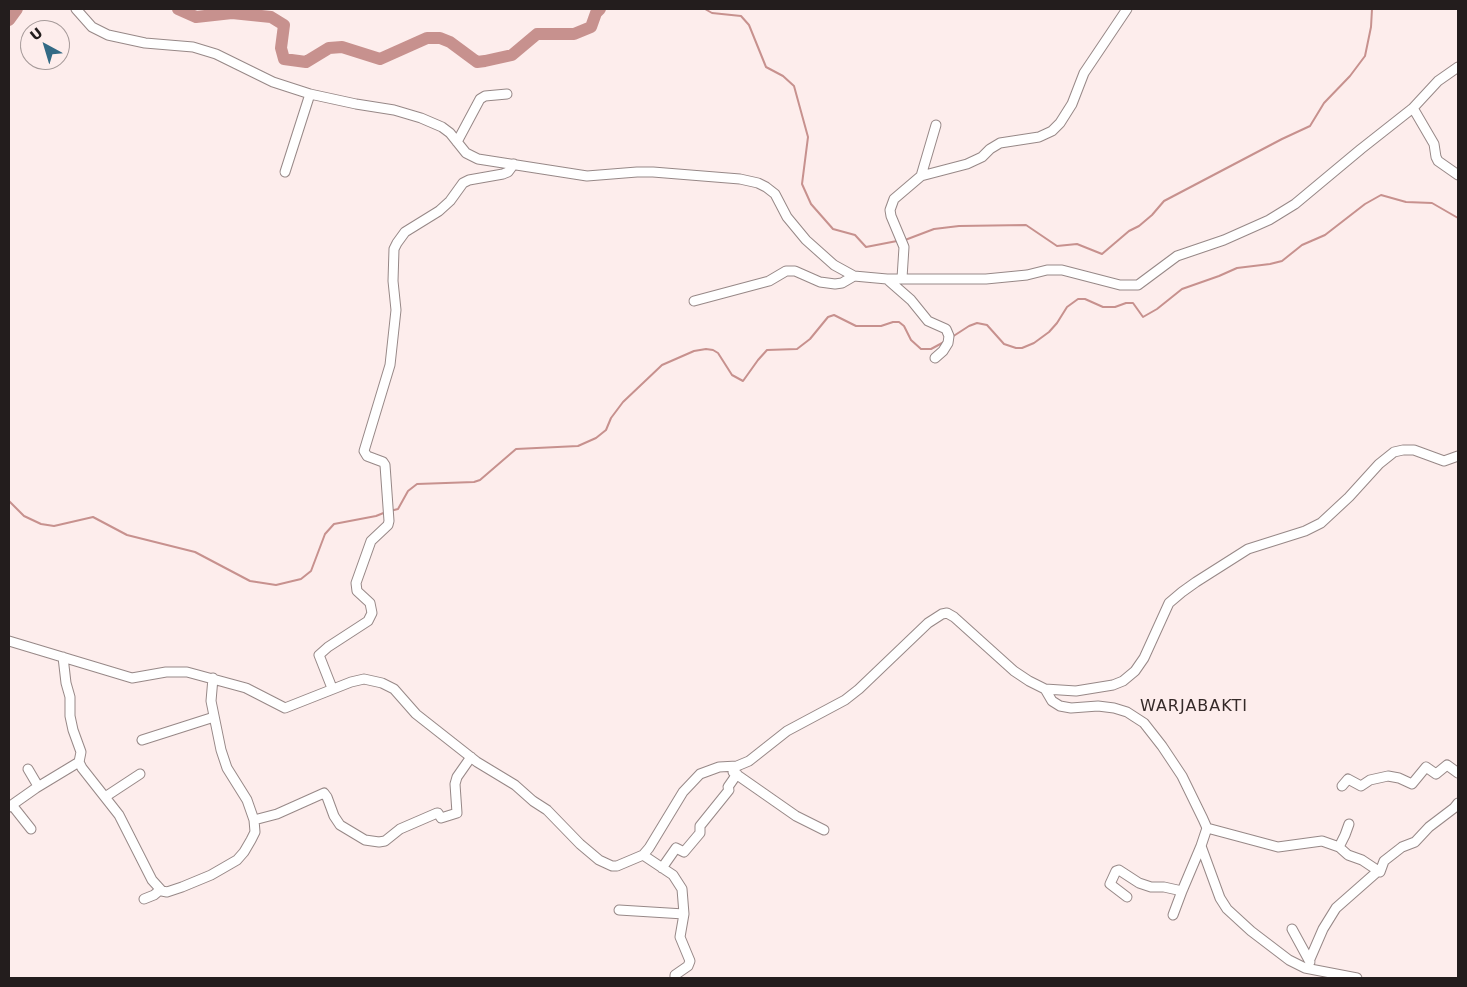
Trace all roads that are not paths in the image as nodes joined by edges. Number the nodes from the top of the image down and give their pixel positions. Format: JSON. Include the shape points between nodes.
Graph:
{"nodes":[{"id":1,"x":76,"y":9,"type":"edge"},
{"id":2,"x":1127,"y":9,"type":"edge"},
{"id":3,"x":1458,"y":67,"type":"edge"},
{"id":4,"x":310,"y":94,"type":"junction"},
{"id":5,"x":506,"y":94,"type":"dead end"},
{"id":6,"x":1413,"y":108,"type":"junction"},
{"id":7,"x":936,"y":125,"type":"dead end"},
{"id":8,"x":457,"y":142,"type":"junction"},
{"id":9,"x":514,"y":164,"type":"junction"},
{"id":10,"x":285,"y":172,"type":"dead end"},
{"id":11,"x":1458,"y":175,"type":"edge"},
{"id":12,"x":921,"y":176,"type":"junction"},
{"id":13,"x":854,"y":276,"type":"junction"},
{"id":14,"x":902,"y":278,"type":"junction"},
{"id":15,"x":887,"y":279,"type":"junction"},
{"id":16,"x":694,"y":301,"type":"dead end"},
{"id":17,"x":935,"y":358,"type":"dead end"},
{"id":18,"x":1458,"y":456,"type":"edge"},
{"id":19,"x":9,"y":641,"type":"edge"},
{"id":20,"x":63,"y":657,"type":"junction"},
{"id":21,"x":213,"y":678,"type":"junction"},
{"id":22,"x":332,"y":688,"type":"junction"},
{"id":23,"x":1045,"y":689,"type":"junction"},
{"id":24,"x":214,"y":717,"type":"junction"},
{"id":25,"x":142,"y":740,"type":"dead end"},
{"id":26,"x":471,"y":757,"type":"junction"},
{"id":27,"x":79,"y":762,"type":"junction"},
{"id":28,"x":727,"y":767,"type":"junction"},
{"id":29,"x":28,"y":769,"type":"dead end"},
{"id":30,"x":1458,"y":773,"type":"edge"},
{"id":31,"x":140,"y":774,"type":"dead end"},
{"id":32,"x":737,"y":774,"type":"junction"},
{"id":33,"x":38,"y":786,"type":"junction"},
{"id":34,"x":1342,"y":786,"type":"dead end"},
{"id":35,"x":105,"y":797,"type":"junction"},
{"id":36,"x":1458,"y":802,"type":"edge"},
{"id":37,"x":10,"y":806,"type":"edge"},
{"id":38,"x":254,"y":820,"type":"junction"},
{"id":39,"x":1349,"y":824,"type":"dead end"},
{"id":40,"x":1207,"y":828,"type":"junction"},
{"id":41,"x":31,"y":829,"type":"dead end"},
{"id":42,"x":824,"y":830,"type":"dead end"},
{"id":43,"x":1201,"y":846,"type":"junction"},
{"id":44,"x":1339,"y":847,"type":"junction"},
{"id":45,"x":643,"y":855,"type":"junction"},
{"id":46,"x":662,"y":868,"type":"junction"},
{"id":47,"x":1378,"y":871,"type":"junction"},
{"id":48,"x":160,"y":890,"type":"junction"},
{"id":49,"x":1182,"y":891,"type":"junction"},
{"id":50,"x":1127,"y":897,"type":"dead end"},
{"id":51,"x":144,"y":899,"type":"dead end"},
{"id":52,"x":619,"y":910,"type":"dead end"},
{"id":53,"x":684,"y":914,"type":"junction"},
{"id":54,"x":1173,"y":916,"type":"dead end"},
{"id":55,"x":1292,"y":929,"type":"dead end"},
{"id":56,"x":1307,"y":964,"type":"junction"},
{"id":57,"x":675,"y":978,"type":"edge"},
{"id":58,"x":1357,"y":978,"type":"edge"}],
"edges":[{"from":1,"to":4,"type":"street","via":[[92,27],[108,35],[145,43],[193,47],[216,54],[273,82]]},
{"from":2,"to":12,"type":"street","via":[[1084,73],[1072,104],[1052,131],[1039,137],[1000,143],[967,164]]},
{"from":3,"to":6,"type":"street","via":[[1433,86]]},
{"from":4,"to":8,"type":"street","via":[[421,118],[442,127]]},
{"from":4,"to":10,"type":"street"},
{"from":5,"to":8,"type":"street","via":[[480,99]]},
{"from":6,"to":11,"type":"street","via":[[1433,143],[1436,158]]},
{"from":6,"to":14,"type":"street","via":[[1295,204],[1269,220],[1224,240],[1177,256],[1135,286],[1062,270],[986,279]]},
{"from":7,"to":12,"type":"street"},
{"from":8,"to":9,"type":"street","via":[[466,153],[478,159]]},
{"from":9,"to":13,"type":"street","via":[[587,176],[653,172],[758,183],[775,194],[806,240],[834,265]]},
{"from":9,"to":22,"type":"street","via":[[503,174],[462,183],[450,201],[405,232],[394,249],[396,310],[390,365],[364,451],[367,456],[385,464],[389,518],[388,525],[371,541],[356,583],[357,591],[370,603],[370,617],[361,628],[350,632],[319,655]]},
{"from":12,"to":14,"type":"street","via":[[892,204],[891,216],[904,247]]},
{"from":13,"to":15,"type":"street"},
{"from":13,"to":16,"type":"street","via":[[834,284],[786,271],[769,281]]},
{"from":14,"to":15,"type":"street"},
{"from":15,"to":17,"type":"street","via":[[911,300],[928,321],[946,330],[948,344]]},
{"from":18,"to":23,"type":"street","via":[[1444,461],[1409,450],[1399,450],[1390,455],[1322,523],[1239,554],[1182,592],[1170,603],[1144,658],[1129,676],[1113,685],[1076,691]]},
{"from":19,"to":20,"type":"street"},
{"from":20,"to":21,"type":"street","via":[[132,678],[174,671]]},
{"from":20,"to":27,"type":"street","via":[[70,716],[81,752]]},
{"from":21,"to":22,"type":"street","via":[[246,688],[285,708]]},
{"from":21,"to":24,"type":"street","via":[[211,701]]},
{"from":22,"to":26,"type":"street","via":[[364,680],[388,686],[400,694],[416,714]]},
{"from":23,"to":28,"type":"street","via":[[1014,671],[954,617],[942,614],[928,622],[852,696],[787,730],[749,761]]},
{"from":23,"to":40,"type":"street","via":[[1052,701],[1060,706],[1114,708],[1144,723],[1182,776]]},
{"from":24,"to":25,"type":"street"},
{"from":24,"to":38,"type":"street","via":[[227,768],[247,800]]},
{"from":26,"to":38,"type":"street","via":[[455,784],[457,813],[442,818],[437,813],[400,829],[385,841],[365,840],[344,828],[334,816],[324,793]]},
{"from":26,"to":45,"type":"street","via":[[547,810],[580,844],[607,864],[617,866]]},
{"from":27,"to":33,"type":"street"},
{"from":27,"to":35,"type":"street"},
{"from":28,"to":32,"type":"street"},
{"from":28,"to":45,"type":"street","via":[[703,772],[688,784]]},
{"from":29,"to":33,"type":"street"},
{"from":30,"to":34,"type":"street","via":[[1447,765],[1437,774],[1426,767],[1412,784],[1388,776],[1370,780],[1361,786],[1347,779]]},
{"from":31,"to":35,"type":"street"},
{"from":32,"to":42,"type":"street","via":[[796,816]]},
{"from":32,"to":46,"type":"street","via":[[729,790],[700,826],[700,833],[684,852],[676,848]]},
{"from":33,"to":37,"type":"street"},
{"from":35,"to":48,"type":"street"},
{"from":36,"to":47,"type":"street","via":[[1415,842],[1386,859],[1382,871]]},
{"from":37,"to":41,"type":"street"},
{"from":38,"to":48,"type":"street","via":[[255,832],[237,860],[182,888],[167,892]]},
{"from":39,"to":44,"type":"street"},
{"from":40,"to":43,"type":"street"},
{"from":40,"to":44,"type":"street","via":[[1278,847],[1322,842]]},
{"from":43,"to":49,"type":"street"},
{"from":43,"to":56,"type":"street","via":[[1227,909],[1280,954]]},
{"from":44,"to":47,"type":"street"},
{"from":45,"to":46,"type":"street"},
{"from":46,"to":53,"type":"street","via":[[677,880],[682,889]]},
{"from":47,"to":56,"type":"street","via":[[1346,898],[1331,916]]},
{"from":48,"to":51,"type":"street"},
{"from":49,"to":50,"type":"street","via":[[1151,887],[1116,871],[1110,884]]},
{"from":49,"to":54,"type":"street"},
{"from":52,"to":53,"type":"street"},
{"from":53,"to":57,"type":"street","via":[[680,936],[690,960]]},
{"from":55,"to":56,"type":"street"},
{"from":56,"to":58,"type":"street"}]}
